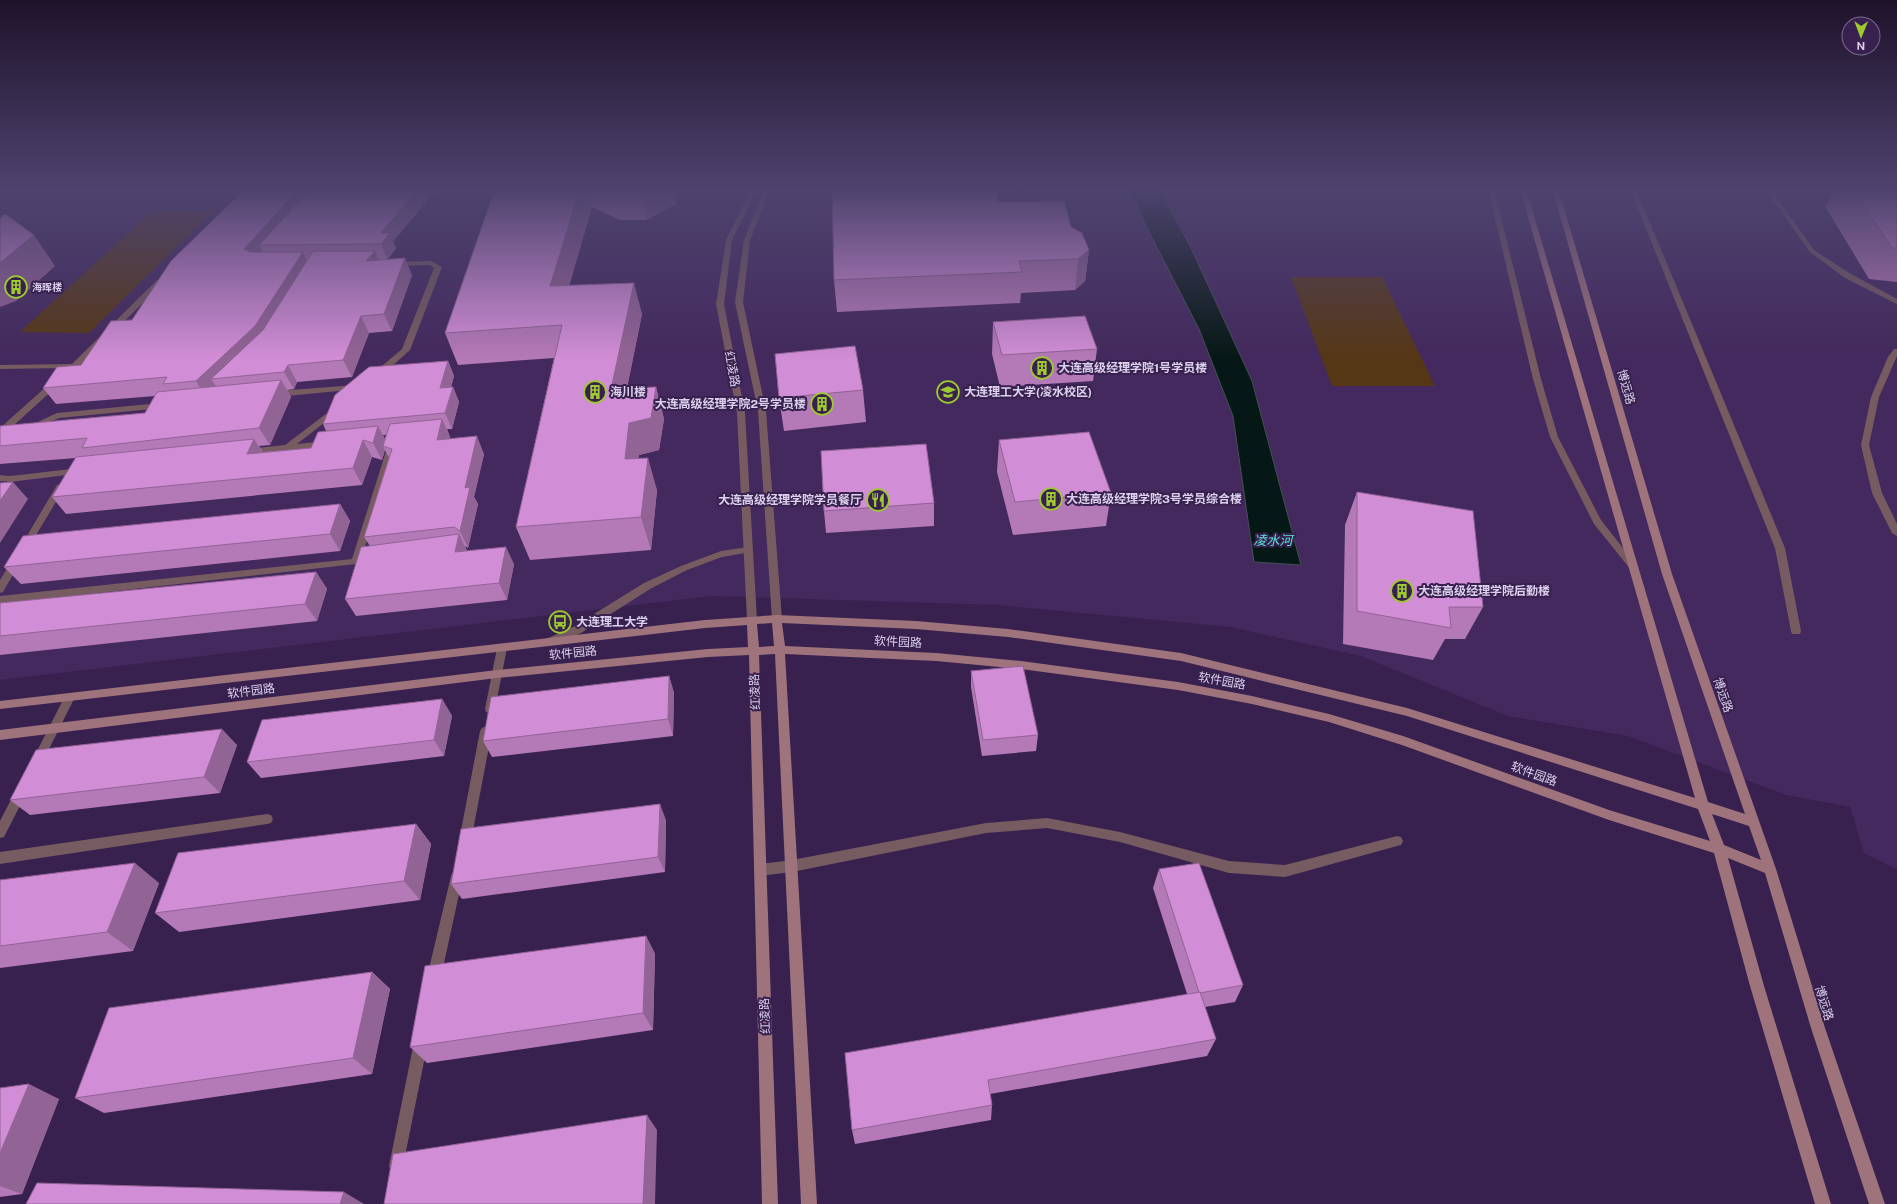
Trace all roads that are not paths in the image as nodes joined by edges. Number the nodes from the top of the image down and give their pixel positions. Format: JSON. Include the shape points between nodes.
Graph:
{"nodes":[{"id":1,"x":728,"y":245,"type":"edge"},
{"id":2,"x":745,"y":245,"type":"edge"},
{"id":3,"x":1504,"y":245,"type":"edge"},
{"id":4,"x":1540,"y":245,"type":"edge"},
{"id":5,"x":1572,"y":245,"type":"edge"},
{"id":6,"x":1656,"y":245,"type":"edge"},
{"id":7,"x":1808,"y":245,"type":"edge"},
{"id":8,"x":386,"y":264,"type":"edge"},
{"id":9,"x":168,"y":274,"type":"edge"},
{"id":10,"x":1897,"y":302,"type":"edge"},
{"id":11,"x":1897,"y":351,"type":"edge"},
{"id":12,"x":74,"y":366,"type":"junction"},
{"id":13,"x":0,"y":367,"type":"edge"},
{"id":14,"x":371,"y":380,"type":"edge"},
{"id":15,"x":265,"y":395,"type":"edge"},
{"id":16,"x":354,"y":395,"type":"edge"},
{"id":17,"x":172,"y":405,"type":"edge"},
{"id":18,"x":341,"y":405,"type":"edge"},
{"id":19,"x":21,"y":432,"type":"edge"},
{"id":20,"x":0,"y":433,"type":"edge"},
{"id":21,"x":386,"y":438,"type":"edge"},
{"id":22,"x":333,"y":443,"type":"edge"},
{"id":23,"x":287,"y":448,"type":"junction"},
{"id":24,"x":240,"y":453,"type":"edge"},
{"id":25,"x":92,"y":470,"type":"edge"},
{"id":26,"x":68,"y":472,"type":"junction"},
{"id":27,"x":0,"y":478,"type":"edge"},
{"id":28,"x":1897,"y":533,"type":"edge"},
{"id":29,"x":748,"y":550,"type":"junction"},
{"id":30,"x":379,"y":559,"type":"edge"},
{"id":31,"x":356,"y":562,"type":"junction"},
{"id":32,"x":1635,"y":569,"type":"junction"},
{"id":33,"x":0,"y":589,"type":"edge"},
{"id":34,"x":0,"y":600,"type":"edge"},
{"id":35,"x":777,"y":619,"type":"junction"},
{"id":36,"x":752,"y":620,"type":"junction"},
{"id":37,"x":1796,"y":631,"type":"dead end"},
{"id":38,"x":546,"y":643,"type":"junction"},
{"id":39,"x":502,"y":648,"type":"junction"},
{"id":40,"x":753,"y":650,"type":"junction"},
{"id":41,"x":780,"y":650,"type":"junction"},
{"id":42,"x":497,"y":674,"type":"junction"},
{"id":43,"x":70,"y":697,"type":"junction"},
{"id":44,"x":0,"y":705,"type":"edge"},
{"id":45,"x":54,"y":728,"type":"junction"},
{"id":46,"x":0,"y":735,"type":"edge"},
{"id":47,"x":33,"y":769,"type":"edge"},
{"id":48,"x":26,"y":783,"type":"edge"},
{"id":49,"x":1703,"y":806,"type":"junction"},
{"id":50,"x":268,"y":819,"type":"dead end"},
{"id":51,"x":1754,"y":822,"type":"junction"},
{"id":52,"x":0,"y":832,"type":"edge"},
{"id":53,"x":1397,"y":841,"type":"dead end"},
{"id":54,"x":1719,"y":849,"type":"junction"},
{"id":55,"x":463,"y":850,"type":"edge"},
{"id":56,"x":0,"y":858,"type":"edge"},
{"id":57,"x":459,"y":865,"type":"edge"},
{"id":58,"x":792,"y":866,"type":"junction"},
{"id":59,"x":1770,"y":869,"type":"junction"},
{"id":60,"x":761,"y":870,"type":"junction"},
{"id":61,"x":432,"y":986,"type":"edge"},
{"id":62,"x":423,"y":1032,"type":"edge"},
{"id":63,"x":394,"y":1176,"type":"edge"},
{"id":64,"x":770,"y":1204,"type":"edge"},
{"id":65,"x":809,"y":1204,"type":"edge"},
{"id":66,"x":1823,"y":1204,"type":"edge"},
{"id":67,"x":1877,"y":1204,"type":"edge"}],
"edges":[{"from":1,"to":29,"type":"street","name":"红凌路","via":[[720,304],[741,413]]},
{"from":2,"to":35,"type":"street","name":"红凌路","via":[[739,302],[762,411]]},
{"from":3,"to":32,"type":"street","via":[[1536,379],[1554,437],[1597,522]]},
{"from":4,"to":32,"type":"main road"},
{"from":5,"to":51,"type":"main road","name":"博远路","via":[[1667,574]]},
{"from":6,"to":37,"type":"street","via":[[1780,548]]},
{"from":7,"to":10,"type":"street","via":[[1812,251],[1848,276]]},
{"from":8,"to":14,"type":"street","via":[[431,264],[438,267],[406,350]]},
{"from":9,"to":12,"type":"street"},
{"from":11,"to":28,"type":"street","via":[[1892,357],[1876,397],[1865,445],[1876,493]]},
{"from":12,"to":13,"type":"street"},
{"from":12,"to":20,"type":"street"},
{"from":15,"to":16,"type":"street","via":[[366,386]]},
{"from":17,"to":19,"type":"street","via":[[57,416]]},
{"from":18,"to":23,"type":"street"},
{"from":21,"to":31,"type":"street","via":[[394,437]]},
{"from":22,"to":23,"type":"street"},
{"from":23,"to":24,"type":"street"},
{"from":25,"to":26,"type":"street"},
{"from":26,"to":27,"type":"street"},
{"from":26,"to":33,"type":"street"},
{"from":29,"to":36,"type":"street","name":"红凌路"},
{"from":29,"to":38,"type":"street","via":[[721,554],[684,568],[647,586],[577,630]]},
{"from":30,"to":31,"type":"street"},
{"from":31,"to":34,"type":"street"},
{"from":32,"to":49,"type":"main road"},
{"from":35,"to":36,"type":"main road","name":"软件园路"},
{"from":35,"to":41,"type":"main road","name":"红凌路"},
{"from":35,"to":49,"type":"main road","name":"软件园路","via":[[916,625],[1008,633],[1181,657],[1407,712]]},
{"from":36,"to":38,"type":"main road","name":"软件园路"},
{"from":36,"to":40,"type":"main road","name":"红凌路"},
{"from":38,"to":39,"type":"main road","name":"软件园路"},
{"from":39,"to":42,"type":"street"},
{"from":39,"to":43,"type":"main road","name":"软件园路"},
{"from":40,"to":41,"type":"main road","name":"软件园路"},
{"from":40,"to":42,"type":"main road","name":"软件园路"},
{"from":40,"to":60,"type":"main road","name":"红凌路"},
{"from":41,"to":54,"type":"main road","name":"软件园路","via":[[936,657],[1021,665],[1178,686],[1252,700],[1329,718],[1396,739],[1609,814]]},
{"from":41,"to":58,"type":"main road","name":"红凌路"},
{"from":42,"to":45,"type":"main road","name":"软件园路"},
{"from":42,"to":55,"type":"street"},
{"from":43,"to":44,"type":"main road","name":"软件园路"},
{"from":43,"to":45,"type":"street"},
{"from":45,"to":46,"type":"main road","name":"软件园路"},
{"from":45,"to":47,"type":"street"},
{"from":48,"to":52,"type":"street"},
{"from":49,"to":51,"type":"main road","name":"软件园路"},
{"from":49,"to":54,"type":"main road"},
{"from":50,"to":56,"type":"street"},
{"from":51,"to":59,"type":"main road","name":"博远路"},
{"from":53,"to":58,"type":"street","via":[[1285,871],[1229,866],[1120,837],[1047,823],[986,828]]},
{"from":54,"to":59,"type":"main road","name":"软件园路"},
{"from":54,"to":66,"type":"main road","via":[[1757,986]]},
{"from":57,"to":61,"type":"street"},
{"from":58,"to":60,"type":"street"},
{"from":58,"to":65,"type":"main road","name":"红凌路"},
{"from":59,"to":67,"type":"main road","name":"博远路","via":[[1818,1028]]},
{"from":60,"to":64,"type":"main road","name":"红凌路"},
{"from":62,"to":63,"type":"street"}]}
